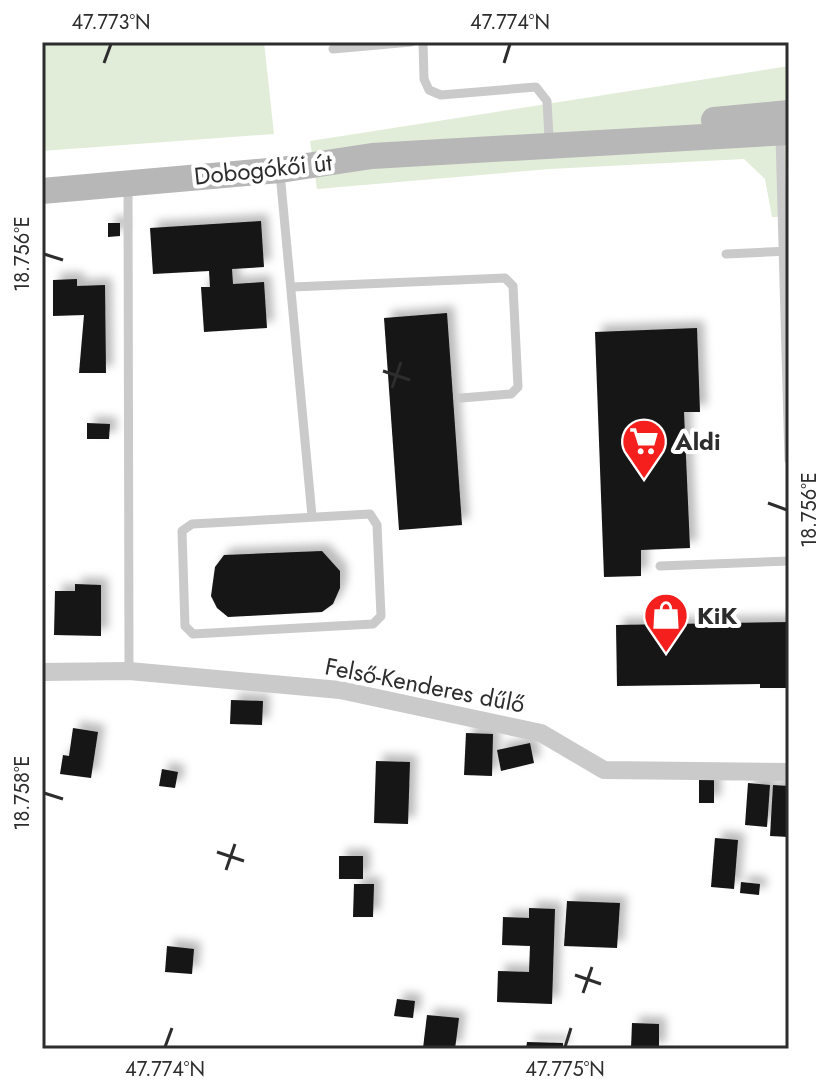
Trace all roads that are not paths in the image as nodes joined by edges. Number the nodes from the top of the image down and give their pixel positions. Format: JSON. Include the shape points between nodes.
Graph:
{"nodes":[{"id":1,"x":411,"y":42,"type":"edge"},
{"id":2,"x":423,"y":42,"type":"edge"},
{"id":3,"x":333,"y":49,"type":"dead end"},
{"id":4,"x":786,"y":126,"type":"edge"},
{"id":5,"x":549,"y":138,"type":"junction"},
{"id":6,"x":485,"y":148,"type":"junction"},
{"id":7,"x":280,"y":170,"type":"junction"},
{"id":8,"x":128,"y":183,"type":"junction"},
{"id":9,"x":42,"y":191,"type":"edge"},
{"id":10,"x":787,"y":251,"type":"edge"},
{"id":11,"x":726,"y":254,"type":"dead end"},
{"id":12,"x":293,"y":287,"type":"junction"},
{"id":13,"x":461,"y":398,"type":"dead end"},
{"id":14,"x":789,"y":460,"type":"edge"},
{"id":15,"x":312,"y":516,"type":"junction"},
{"id":16,"x":789,"y":561,"type":"edge"},
{"id":17,"x":660,"y":566,"type":"dead end"},
{"id":18,"x":129,"y":671,"type":"junction"},
{"id":19,"x":42,"y":672,"type":"edge"},
{"id":20,"x":789,"y":772,"type":"edge"}],
"edges":[{"from":1,"to":3,"type":"lane"},
{"from":2,"to":5,"type":"lane","via":[[429,90],[441,95],[536,87],[547,101]]},
{"from":4,"to":5,"type":"main road","name":"Dobogókői út"},
{"from":4,"to":6,"type":"main road","name":"Dobogókői út"},
{"from":4,"to":10,"type":"lane"},
{"from":5,"to":6,"type":"main road","name":"Dobogókői út"},
{"from":6,"to":7,"type":"main road","name":"Dobogókői út","via":[[372,156]]},
{"from":7,"to":8,"type":"main road","name":"Dobogókői út"},
{"from":7,"to":12,"type":"lane"},
{"from":8,"to":9,"type":"main road","name":"Dobogókői út"},
{"from":8,"to":18,"type":"lane"},
{"from":10,"to":11,"type":"lane"},
{"from":10,"to":14,"type":"lane"},
{"from":12,"to":13,"type":"lane","via":[[505,278],[513,286],[518,387],[511,394]]},
{"from":12,"to":15,"type":"lane"},
{"from":15,"to":15,"type":"lane","via":[[192,524],[182,531],[185,626],[193,634],[373,624],[381,616],[377,525],[370,514]]},
{"from":16,"to":17,"type":"lane"},
{"from":18,"to":19,"type":"street","name":"Felső-Kenderes dűlő"},
{"from":18,"to":20,"type":"street","name":"Felső-Kenderes dűlő","via":[[340,690],[456,712],[541,733],[604,770]]}]}
